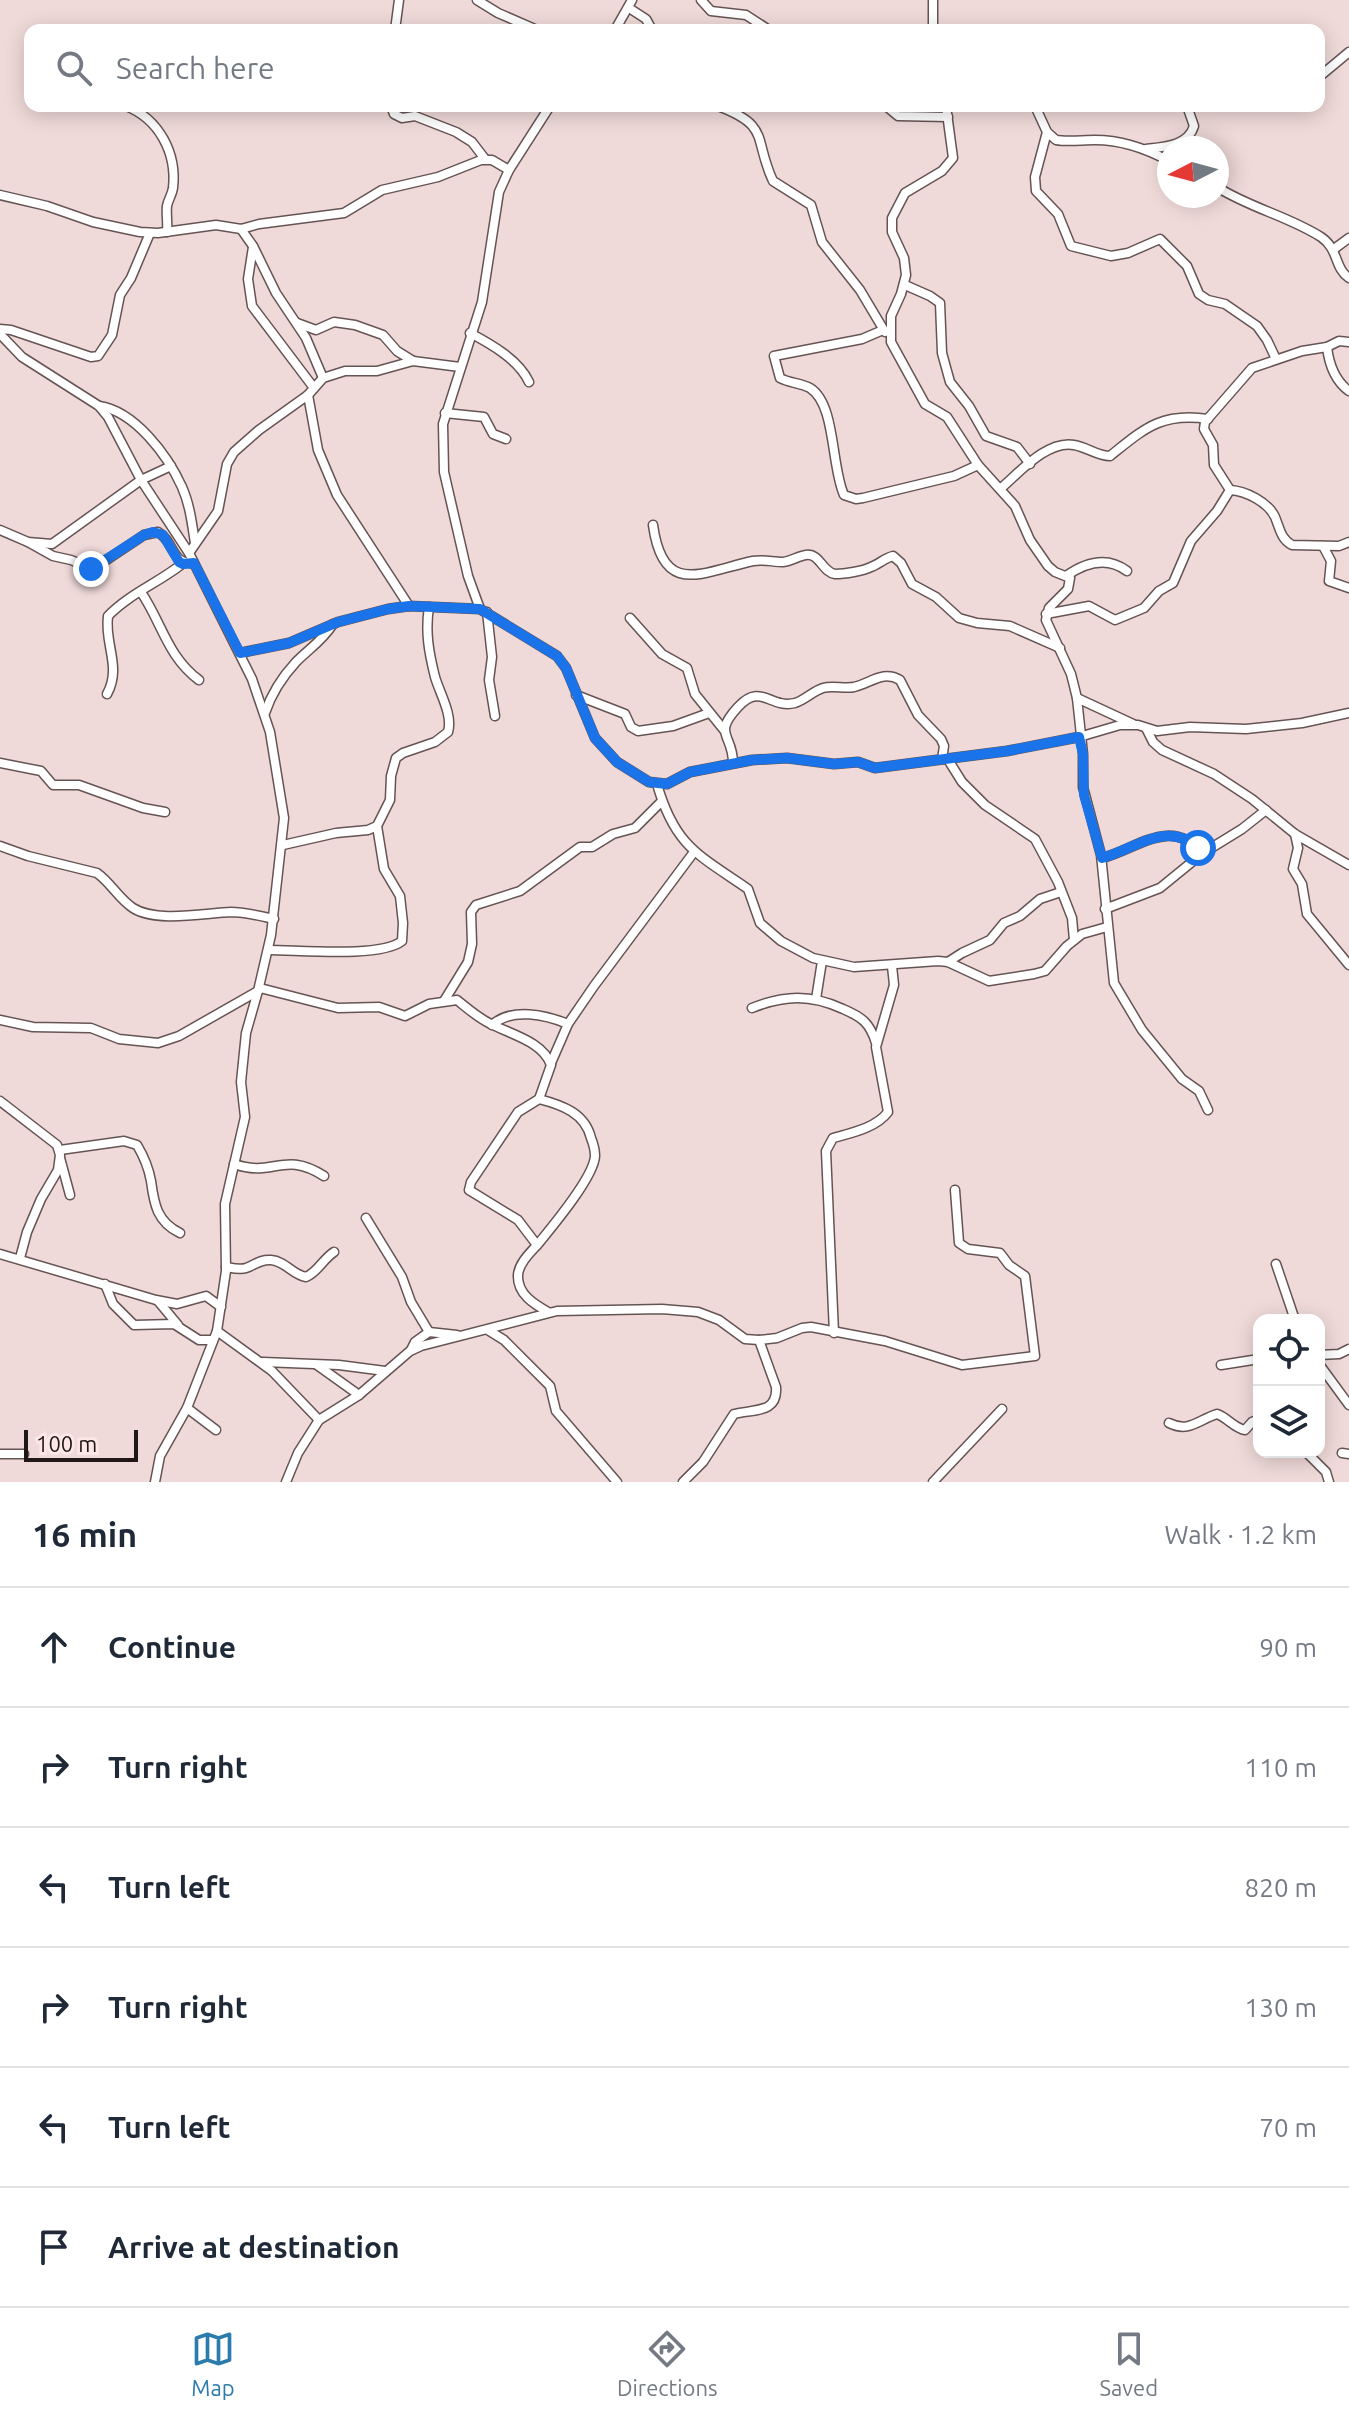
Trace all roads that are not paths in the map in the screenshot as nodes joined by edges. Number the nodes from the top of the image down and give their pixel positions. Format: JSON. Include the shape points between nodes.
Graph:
{"nodes":[{"id":1,"x":399,"y":0,"type":"edge"},
{"id":2,"x":477,"y":0,"type":"edge"},
{"id":3,"x":701,"y":0,"type":"edge"},
{"id":4,"x":933,"y":0,"type":"edge"},
{"id":5,"x":631,"y":4,"type":"edge"},
{"id":6,"x":396,"y":24,"type":"edge"},
{"id":7,"x":523,"y":24,"type":"edge"},
{"id":8,"x":619,"y":24,"type":"edge"},
{"id":9,"x":649,"y":24,"type":"edge"},
{"id":10,"x":760,"y":24,"type":"edge"},
{"id":11,"x":933,"y":24,"type":"edge"},
{"id":12,"x":1349,"y":52,"type":"edge"},
{"id":13,"x":1325,"y":72,"type":"edge"},
{"id":14,"x":139,"y":112,"type":"edge"},
{"id":15,"x":395,"y":112,"type":"edge"},
{"id":16,"x":546,"y":112,"type":"edge"},
{"id":17,"x":733,"y":112,"type":"edge"},
{"id":18,"x":893,"y":112,"type":"edge"},
{"id":19,"x":947,"y":112,"type":"edge"},
{"id":20,"x":1038,"y":112,"type":"edge"},
{"id":21,"x":1189,"y":112,"type":"edge"},
{"id":22,"x":948,"y":117,"type":"junction"},
{"id":23,"x":1047,"y":132,"type":"junction"},
{"id":24,"x":1145,"y":149,"type":"junction"},
{"id":25,"x":1157,"y":155,"type":"edge"},
{"id":26,"x":485,"y":159,"type":"junction"},
{"id":27,"x":509,"y":170,"type":"junction"},
{"id":28,"x":1229,"y":194,"type":"edge"},
{"id":29,"x":0,"y":195,"type":"edge"},
{"id":30,"x":241,"y":229,"type":"junction"},
{"id":31,"x":167,"y":232,"type":"junction"},
{"id":32,"x":150,"y":233,"type":"junction"},
{"id":33,"x":1349,"y":238,"type":"edge"},
{"id":34,"x":253,"y":246,"type":"junction"},
{"id":35,"x":1334,"y":249,"type":"junction"},
{"id":36,"x":1349,"y":278,"type":"edge"},
{"id":37,"x":905,"y":285,"type":"junction"},
{"id":38,"x":297,"y":323,"type":"junction"},
{"id":39,"x":883,"y":330,"type":"junction"},
{"id":40,"x":0,"y":331,"type":"edge"},
{"id":41,"x":470,"y":333,"type":"junction"},
{"id":42,"x":891,"y":342,"type":"junction"},
{"id":43,"x":1349,"y":342,"type":"edge"},
{"id":44,"x":1327,"y":347,"type":"junction"},
{"id":45,"x":1276,"y":359,"type":"junction"},
{"id":46,"x":413,"y":361,"type":"junction"},
{"id":47,"x":460,"y":367,"type":"junction"},
{"id":48,"x":323,"y":378,"type":"junction"},
{"id":49,"x":529,"y":382,"type":"dead end"},
{"id":50,"x":1349,"y":391,"type":"edge"},
{"id":51,"x":311,"y":392,"type":"junction"},
{"id":52,"x":99,"y":406,"type":"junction"},
{"id":53,"x":445,"y":413,"type":"junction"},
{"id":54,"x":1208,"y":419,"type":"junction"},
{"id":55,"x":506,"y":439,"type":"dead end"},
{"id":56,"x":1030,"y":464,"type":"junction"},
{"id":57,"x":978,"y":465,"type":"junction"},
{"id":58,"x":171,"y":466,"type":"junction"},
{"id":59,"x":141,"y":480,"type":"junction"},
{"id":60,"x":1000,"y":489,"type":"junction"},
{"id":61,"x":1230,"y":490,"type":"junction"},
{"id":62,"x":653,"y":525,"type":"dead end"},
{"id":63,"x":0,"y":530,"type":"edge"},
{"id":64,"x":28,"y":542,"type":"junction"},
{"id":65,"x":1349,"y":542,"type":"edge"},
{"id":66,"x":195,"y":543,"type":"junction"},
{"id":67,"x":1323,"y":546,"type":"junction"},
{"id":68,"x":189,"y":553,"type":"junction"},
{"id":69,"x":194,"y":563,"type":"junction"},
{"id":70,"x":182,"y":564,"type":"junction"},
{"id":71,"x":1127,"y":571,"type":"dead end"},
{"id":72,"x":1066,"y":576,"type":"junction"},
{"id":73,"x":1349,"y":588,"type":"edge"},
{"id":74,"x":141,"y":592,"type":"junction"},
{"id":75,"x":409,"y":606,"type":"junction"},
{"id":76,"x":429,"y":607,"type":"junction"},
{"id":77,"x":484,"y":610,"type":"junction"},
{"id":78,"x":1046,"y":614,"type":"junction"},
{"id":79,"x":630,"y":618,"type":"dead end"},
{"id":80,"x":333,"y":624,"type":"junction"},
{"id":81,"x":1060,"y":648,"type":"junction"},
{"id":82,"x":240,"y":653,"type":"junction"},
{"id":83,"x":199,"y":680,"type":"dead end"},
{"id":84,"x":107,"y":694,"type":"dead end"},
{"id":85,"x":576,"y":695,"type":"junction"},
{"id":86,"x":1077,"y":698,"type":"junction"},
{"id":87,"x":709,"y":713,"type":"junction"},
{"id":88,"x":1349,"y":713,"type":"edge"},
{"id":89,"x":265,"y":714,"type":"junction"},
{"id":90,"x":495,"y":716,"type":"dead end"},
{"id":91,"x":1134,"y":725,"type":"junction"},
{"id":92,"x":1146,"y":728,"type":"junction"},
{"id":93,"x":724,"y":730,"type":"junction"},
{"id":94,"x":1079,"y":737,"type":"junction"},
{"id":95,"x":945,"y":758,"type":"junction"},
{"id":96,"x":0,"y":763,"type":"edge"},
{"id":97,"x":733,"y":763,"type":"junction"},
{"id":98,"x":657,"y":784,"type":"junction"},
{"id":99,"x":662,"y":801,"type":"junction"},
{"id":100,"x":1266,"y":810,"type":"junction"},
{"id":101,"x":165,"y":812,"type":"dead end"},
{"id":102,"x":377,"y":826,"type":"junction"},
{"id":103,"x":1295,"y":834,"type":"junction"},
{"id":104,"x":283,"y":845,"type":"junction"},
{"id":105,"x":0,"y":846,"type":"edge"},
{"id":106,"x":694,"y":852,"type":"junction"},
{"id":107,"x":1203,"y":853,"type":"junction"},
{"id":108,"x":1102,"y":858,"type":"junction"},
{"id":109,"x":1349,"y":865,"type":"edge"},
{"id":110,"x":1061,"y":892,"type":"junction"},
{"id":111,"x":1105,"y":909,"type":"junction"},
{"id":112,"x":274,"y":919,"type":"junction"},
{"id":113,"x":1107,"y":927,"type":"junction"},
{"id":114,"x":1074,"y":940,"type":"junction"},
{"id":115,"x":269,"y":950,"type":"junction"},
{"id":116,"x":822,"y":961,"type":"junction"},
{"id":117,"x":948,"y":962,"type":"junction"},
{"id":118,"x":1349,"y":965,"type":"edge"},
{"id":119,"x":892,"y":966,"type":"junction"},
{"id":120,"x":259,"y":990,"type":"junction"},
{"id":121,"x":816,"y":999,"type":"junction"},
{"id":122,"x":444,"y":1001,"type":"junction"},
{"id":123,"x":752,"y":1008,"type":"dead end"},
{"id":124,"x":0,"y":1020,"type":"edge"},
{"id":125,"x":568,"y":1024,"type":"junction"},
{"id":126,"x":492,"y":1025,"type":"junction"},
{"id":127,"x":876,"y":1044,"type":"junction"},
{"id":128,"x":551,"y":1063,"type":"junction"},
{"id":129,"x":539,"y":1099,"type":"junction"},
{"id":130,"x":0,"y":1101,"type":"edge"},
{"id":131,"x":1208,"y":1110,"type":"dead end"},
{"id":132,"x":60,"y":1154,"type":"junction"},
{"id":133,"x":234,"y":1164,"type":"junction"},
{"id":134,"x":324,"y":1176,"type":"dead end"},
{"id":135,"x":955,"y":1190,"type":"dead end"},
{"id":136,"x":70,"y":1195,"type":"dead end"},
{"id":137,"x":366,"y":1218,"type":"dead end"},
{"id":138,"x":180,"y":1233,"type":"dead end"},
{"id":139,"x":537,"y":1245,"type":"junction"},
{"id":140,"x":334,"y":1252,"type":"dead end"},
{"id":141,"x":0,"y":1254,"type":"edge"},
{"id":142,"x":20,"y":1258,"type":"junction"},
{"id":143,"x":1276,"y":1264,"type":"dead end"},
{"id":144,"x":226,"y":1267,"type":"junction"},
{"id":145,"x":105,"y":1284,"type":"junction"},
{"id":146,"x":156,"y":1300,"type":"junction"},
{"id":147,"x":221,"y":1307,"type":"junction"},
{"id":148,"x":549,"y":1312,"type":"junction"},
{"id":149,"x":1293,"y":1314,"type":"edge"},
{"id":150,"x":178,"y":1325,"type":"junction"},
{"id":151,"x":488,"y":1330,"type":"junction"},
{"id":152,"x":429,"y":1332,"type":"junction"},
{"id":153,"x":834,"y":1333,"type":"junction"},
{"id":154,"x":215,"y":1335,"type":"junction"},
{"id":155,"x":461,"y":1336,"type":"junction"},
{"id":156,"x":759,"y":1340,"type":"junction"},
{"id":157,"x":1349,"y":1349,"type":"edge"},
{"id":158,"x":410,"y":1351,"type":"junction"},
{"id":159,"x":1325,"y":1355,"type":"edge"},
{"id":160,"x":1253,"y":1360,"type":"edge"},
{"id":161,"x":260,"y":1362,"type":"junction"},
{"id":162,"x":317,"y":1365,"type":"junction"},
{"id":163,"x":1221,"y":1365,"type":"dead end"},
{"id":164,"x":385,"y":1371,"type":"junction"},
{"id":165,"x":1325,"y":1372,"type":"edge"},
{"id":166,"x":359,"y":1395,"type":"junction"},
{"id":167,"x":1349,"y":1405,"type":"edge"},
{"id":168,"x":187,"y":1408,"type":"junction"},
{"id":169,"x":1002,"y":1409,"type":"dead end"},
{"id":170,"x":319,"y":1420,"type":"junction"},
{"id":171,"x":1253,"y":1422,"type":"edge"},
{"id":172,"x":1169,"y":1423,"type":"dead end"},
{"id":173,"x":216,"y":1430,"type":"dead end"},
{"id":174,"x":0,"y":1454,"type":"edge"},
{"id":175,"x":24,"y":1454,"type":"dead end"},
{"id":176,"x":1312,"y":1458,"type":"edge"},
{"id":177,"x":155,"y":1482,"type":"edge"},
{"id":178,"x":286,"y":1482,"type":"edge"},
{"id":179,"x":617,"y":1482,"type":"edge"},
{"id":180,"x":683,"y":1482,"type":"edge"},
{"id":181,"x":933,"y":1482,"type":"edge"},
{"id":182,"x":1329,"y":1482,"type":"edge"}],
"edges":[{"from":1,"to":6,"type":"street"},
{"from":2,"to":7,"type":"street"},
{"from":3,"to":10,"type":"street","via":[[711,11],[746,15]]},
{"from":4,"to":11,"type":"street"},
{"from":5,"to":8,"type":"street"},
{"from":5,"to":9,"type":"street"},
{"from":12,"to":13,"type":"street"},
{"from":14,"to":31,"type":"street","via":[[155,124],[167,148],[173,177]]},
{"from":15,"to":26,"type":"street","via":[[465,137]]},
{"from":16,"to":27,"type":"street"},
{"from":17,"to":39,"type":"street","via":[[753,124],[773,181],[811,205],[822,242]]},
{"from":18,"to":22,"type":"street"},
{"from":19,"to":22,"type":"street"},
{"from":20,"to":23,"type":"street"},
{"from":21,"to":24,"type":"street","via":[[1194,126],[1190,136],[1177,144]]},
{"from":22,"to":37,"type":"street","via":[[951,162],[905,193],[892,218],[892,232],[906,264]]},
{"from":23,"to":24,"type":"street","via":[[1056,140],[1106,140]]},
{"from":23,"to":45,"type":"street","via":[[1036,191],[1058,214],[1071,246],[1111,256],[1160,239],[1187,266],[1199,294],[1257,326]]},
{"from":24,"to":25,"type":"street"},
{"from":26,"to":27,"type":"street"},
{"from":26,"to":30,"type":"street","via":[[382,190],[344,213]]},
{"from":27,"to":41,"type":"street","via":[[497,200],[488,273]]},
{"from":28,"to":35,"type":"street","via":[[1298,225]]},
{"from":29,"to":32,"type":"street"},
{"from":30,"to":31,"type":"street","via":[[216,225]]},
{"from":30,"to":34,"type":"street"},
{"from":31,"to":32,"type":"street"},
{"from":32,"to":40,"type":"street","via":[[120,295],[112,335],[98,356]]},
{"from":33,"to":35,"type":"street"},
{"from":34,"to":38,"type":"street"},
{"from":34,"to":51,"type":"street","via":[[248,279],[252,306]]},
{"from":35,"to":36,"type":"street"},
{"from":37,"to":42,"type":"street","via":[[891,316]]},
{"from":37,"to":56,"type":"street","via":[[940,303],[947,375],[981,429],[990,439],[1017,447]]},
{"from":38,"to":46,"type":"street","via":[[316,330],[334,322],[355,325],[383,335]]},
{"from":38,"to":48,"type":"street"},
{"from":39,"to":42,"type":"street"},
{"from":39,"to":57,"type":"street","via":[[774,356],[780,378],[812,389],[824,406],[844,495],[863,498]]},
{"from":40,"to":52,"type":"street","via":[[28,362]]},
{"from":41,"to":47,"type":"street"},
{"from":41,"to":49,"type":"street","via":[[513,362]]},
{"from":42,"to":57,"type":"street","via":[[925,404],[947,417]]},
{"from":43,"to":44,"type":"street"},
{"from":44,"to":45,"type":"street"},
{"from":44,"to":50,"type":"street","via":[[1335,376]]},
{"from":45,"to":54,"type":"street","via":[[1246,372]]},
{"from":46,"to":47,"type":"street"},
{"from":46,"to":48,"type":"street"},
{"from":47,"to":53,"type":"street"},
{"from":48,"to":51,"type":"street"},
{"from":51,"to":66,"type":"street","via":[[234,452],[218,511]]},
{"from":51,"to":75,"type":"street","via":[[317,444],[337,495]]},
{"from":52,"to":58,"type":"street","via":[[129,420]]},
{"from":52,"to":59,"type":"street"},
{"from":53,"to":55,"type":"street","via":[[484,417],[491,432]]},
{"from":53,"to":77,"type":"street","via":[[444,472],[468,576]]},
{"from":54,"to":56,"type":"street","via":[[1179,416],[1153,424],[1110,456],[1066,444]]},
{"from":54,"to":61,"type":"street","via":[[1204,426],[1214,465]]},
{"from":56,"to":60,"type":"street"},
{"from":57,"to":60,"type":"street"},
{"from":58,"to":59,"type":"street"},
{"from":58,"to":66,"type":"street","via":[[187,501]]},
{"from":59,"to":64,"type":"street","via":[[62,539],[52,544]]},
{"from":59,"to":68,"type":"street"},
{"from":60,"to":72,"type":"street","via":[[1048,566]]},
{"from":61,"to":67,"type":"street","via":[[1244,492],[1272,512],[1286,542]]},
{"from":61,"to":78,"type":"street","via":[[1191,541],[1177,578],[1144,608],[1115,620],[1089,606]]},
{"from":62,"to":81,"type":"street","via":[[658,552],[683,576],[809,554],[836,574],[868,569],[893,556],[912,584],[959,618],[1010,626]]},
{"from":63,"to":64,"type":"street"},
{"from":64,"to":70,"type":"street","via":[[91,569],[144,535],[158,532]]},
{"from":65,"to":67,"type":"street"},
{"from":66,"to":68,"type":"street"},
{"from":67,"to":73,"type":"street","via":[[1331,561],[1329,581]]},
{"from":68,"to":69,"type":"street"},
{"from":69,"to":70,"type":"street"},
{"from":69,"to":82,"type":"street"},
{"from":70,"to":74,"type":"street"},
{"from":71,"to":72,"type":"street","via":[[1104,562],[1085,564]]},
{"from":72,"to":78,"type":"street","via":[[1070,584]]},
{"from":74,"to":83,"type":"street","via":[[172,652]]},
{"from":74,"to":84,"type":"street","via":[[108,616],[114,676]]},
{"from":75,"to":76,"type":"street"},
{"from":75,"to":80,"type":"street"},
{"from":76,"to":77,"type":"street"},
{"from":76,"to":102,"type":"street","via":[[426,632],[449,729],[435,742],[396,758],[390,800]]},
{"from":77,"to":85,"type":"street","via":[[557,656]]},
{"from":77,"to":90,"type":"street"},
{"from":78,"to":81,"type":"street"},
{"from":79,"to":87,"type":"street","via":[[662,654],[687,668],[695,694]]},
{"from":80,"to":82,"type":"street","via":[[289,643]]},
{"from":80,"to":89,"type":"street","via":[[287,673]]},
{"from":81,"to":86,"type":"street"},
{"from":82,"to":89,"type":"street"},
{"from":85,"to":87,"type":"street","via":[[625,714],[638,731]]},
{"from":85,"to":98,"type":"street","via":[[601,747],[627,770]]},
{"from":86,"to":91,"type":"street"},
{"from":86,"to":94,"type":"street"},
{"from":87,"to":93,"type":"street"},
{"from":88,"to":92,"type":"street","via":[[1270,728]]},
{"from":89,"to":104,"type":"street","via":[[283,800]]},
{"from":91,"to":92,"type":"street"},
{"from":91,"to":94,"type":"street"},
{"from":92,"to":100,"type":"street","via":[[1162,750],[1214,774]]},
{"from":93,"to":95,"type":"street","via":[[753,695],[793,703],[820,688],[893,677],[941,739]]},
{"from":93,"to":97,"type":"street"},
{"from":94,"to":95,"type":"street"},
{"from":94,"to":108,"type":"street","via":[[1084,795]]},
{"from":95,"to":97,"type":"street","via":[[875,768],[858,762],[787,758]]},
{"from":95,"to":110,"type":"street","via":[[985,805],[1035,839]]},
{"from":96,"to":101,"type":"street","via":[[41,771],[53,785],[79,785]]},
{"from":97,"to":98,"type":"street"},
{"from":98,"to":99,"type":"street"},
{"from":99,"to":106,"type":"street"},
{"from":99,"to":122,"type":"street","via":[[635,828],[580,847],[520,891],[476,905],[468,962]]},
{"from":100,"to":103,"type":"street"},
{"from":100,"to":107,"type":"street"},
{"from":102,"to":104,"type":"street"},
{"from":102,"to":115,"type":"street","via":[[384,869],[400,896],[402,941],[365,950]]},
{"from":103,"to":109,"type":"street"},
{"from":103,"to":118,"type":"street","via":[[1293,869],[1302,884],[1306,913]]},
{"from":104,"to":112,"type":"street"},
{"from":105,"to":112,"type":"street","via":[[97,873],[143,912],[190,917],[240,913]]},
{"from":106,"to":116,"type":"street","via":[[748,889],[765,929]]},
{"from":106,"to":125,"type":"street"},
{"from":107,"to":108,"type":"street","via":[[1175,836],[1143,840]]},
{"from":107,"to":111,"type":"street","via":[[1157,890]]},
{"from":108,"to":111,"type":"street"},
{"from":110,"to":114,"type":"street"},
{"from":110,"to":117,"type":"street","via":[[1040,899],[1004,923],[993,939]]},
{"from":111,"to":113,"type":"street"},
{"from":112,"to":115,"type":"street"},
{"from":113,"to":114,"type":"street"},
{"from":113,"to":131,"type":"street","via":[[1113,978],[1123,1000],[1176,1072],[1199,1091]]},
{"from":114,"to":117,"type":"street","via":[[1045,971],[1034,974],[989,981]]},
{"from":115,"to":120,"type":"street"},
{"from":116,"to":119,"type":"street"},
{"from":116,"to":121,"type":"street"},
{"from":117,"to":119,"type":"street"},
{"from":119,"to":127,"type":"street","via":[[894,985]]},
{"from":120,"to":122,"type":"street","via":[[338,1008],[379,1007],[405,1016]]},
{"from":120,"to":124,"type":"street","via":[[158,1043],[119,1039],[91,1028],[33,1027]]},
{"from":120,"to":133,"type":"street","via":[[246,1033],[241,1082],[245,1113]]},
{"from":121,"to":123,"type":"street","via":[[784,998]]},
{"from":121,"to":127,"type":"street","via":[[862,1018]]},
{"from":122,"to":126,"type":"street","via":[[459,1001]]},
{"from":125,"to":126,"type":"street","via":[[546,1016],[515,1015]]},
{"from":125,"to":128,"type":"street"},
{"from":126,"to":128,"type":"street","via":[[527,1041]]},
{"from":127,"to":153,"type":"street","via":[[886,1116],[833,1138],[826,1151]]},
{"from":128,"to":129,"type":"street"},
{"from":129,"to":139,"type":"street","via":[[581,1118],[595,1157],[590,1173]]},
{"from":129,"to":139,"type":"street","via":[[518,1112],[469,1190],[518,1220]]},
{"from":130,"to":132,"type":"street"},
{"from":132,"to":136,"type":"street"},
{"from":132,"to":138,"type":"street","via":[[124,1141],[137,1145],[157,1213]]},
{"from":132,"to":142,"type":"street"},
{"from":133,"to":134,"type":"street","via":[[258,1170],[296,1163]]},
{"from":133,"to":144,"type":"street","via":[[225,1212]]},
{"from":135,"to":153,"type":"street","via":[[959,1243],[1000,1253],[1025,1276],[1035,1356],[962,1365],[885,1341]]},
{"from":137,"to":152,"type":"street"},
{"from":139,"to":148,"type":"street","via":[[521,1265],[519,1283],[531,1303]]},
{"from":140,"to":144,"type":"street","via":[[306,1277],[272,1260],[244,1269]]},
{"from":141,"to":142,"type":"street"},
{"from":142,"to":145,"type":"street"},
{"from":143,"to":149,"type":"street"},
{"from":144,"to":147,"type":"street"},
{"from":145,"to":146,"type":"street"},
{"from":145,"to":150,"type":"street","via":[[128,1322]]},
{"from":146,"to":147,"type":"street","via":[[177,1304],[206,1296]]},
{"from":146,"to":150,"type":"street"},
{"from":147,"to":154,"type":"street"},
{"from":148,"to":151,"type":"street"},
{"from":148,"to":156,"type":"street","via":[[698,1312],[745,1339]]},
{"from":150,"to":154,"type":"street","via":[[199,1340]]},
{"from":151,"to":155,"type":"street"},
{"from":151,"to":179,"type":"street","via":[[550,1386],[556,1411]]},
{"from":152,"to":155,"type":"street"},
{"from":152,"to":158,"type":"street"},
{"from":153,"to":156,"type":"street","via":[[807,1327]]},
{"from":154,"to":161,"type":"street"},
{"from":154,"to":168,"type":"street"},
{"from":155,"to":158,"type":"street"},
{"from":156,"to":180,"type":"street","via":[[776,1387],[772,1406],[734,1414]]},
{"from":157,"to":159,"type":"street"},
{"from":158,"to":164,"type":"street"},
{"from":160,"to":163,"type":"street"},
{"from":161,"to":162,"type":"street"},
{"from":161,"to":170,"type":"street"},
{"from":162,"to":164,"type":"street"},
{"from":162,"to":166,"type":"street"},
{"from":164,"to":166,"type":"street"},
{"from":165,"to":167,"type":"street"},
{"from":166,"to":170,"type":"street"},
{"from":168,"to":173,"type":"street"},
{"from":168,"to":177,"type":"street","via":[[160,1456]]},
{"from":169,"to":181,"type":"street"},
{"from":170,"to":178,"type":"street"},
{"from":171,"to":172,"type":"street","via":[[1245,1430],[1217,1414],[1188,1428]]},
{"from":174,"to":175,"type":"street"},
{"from":176,"to":182,"type":"street"}]}
